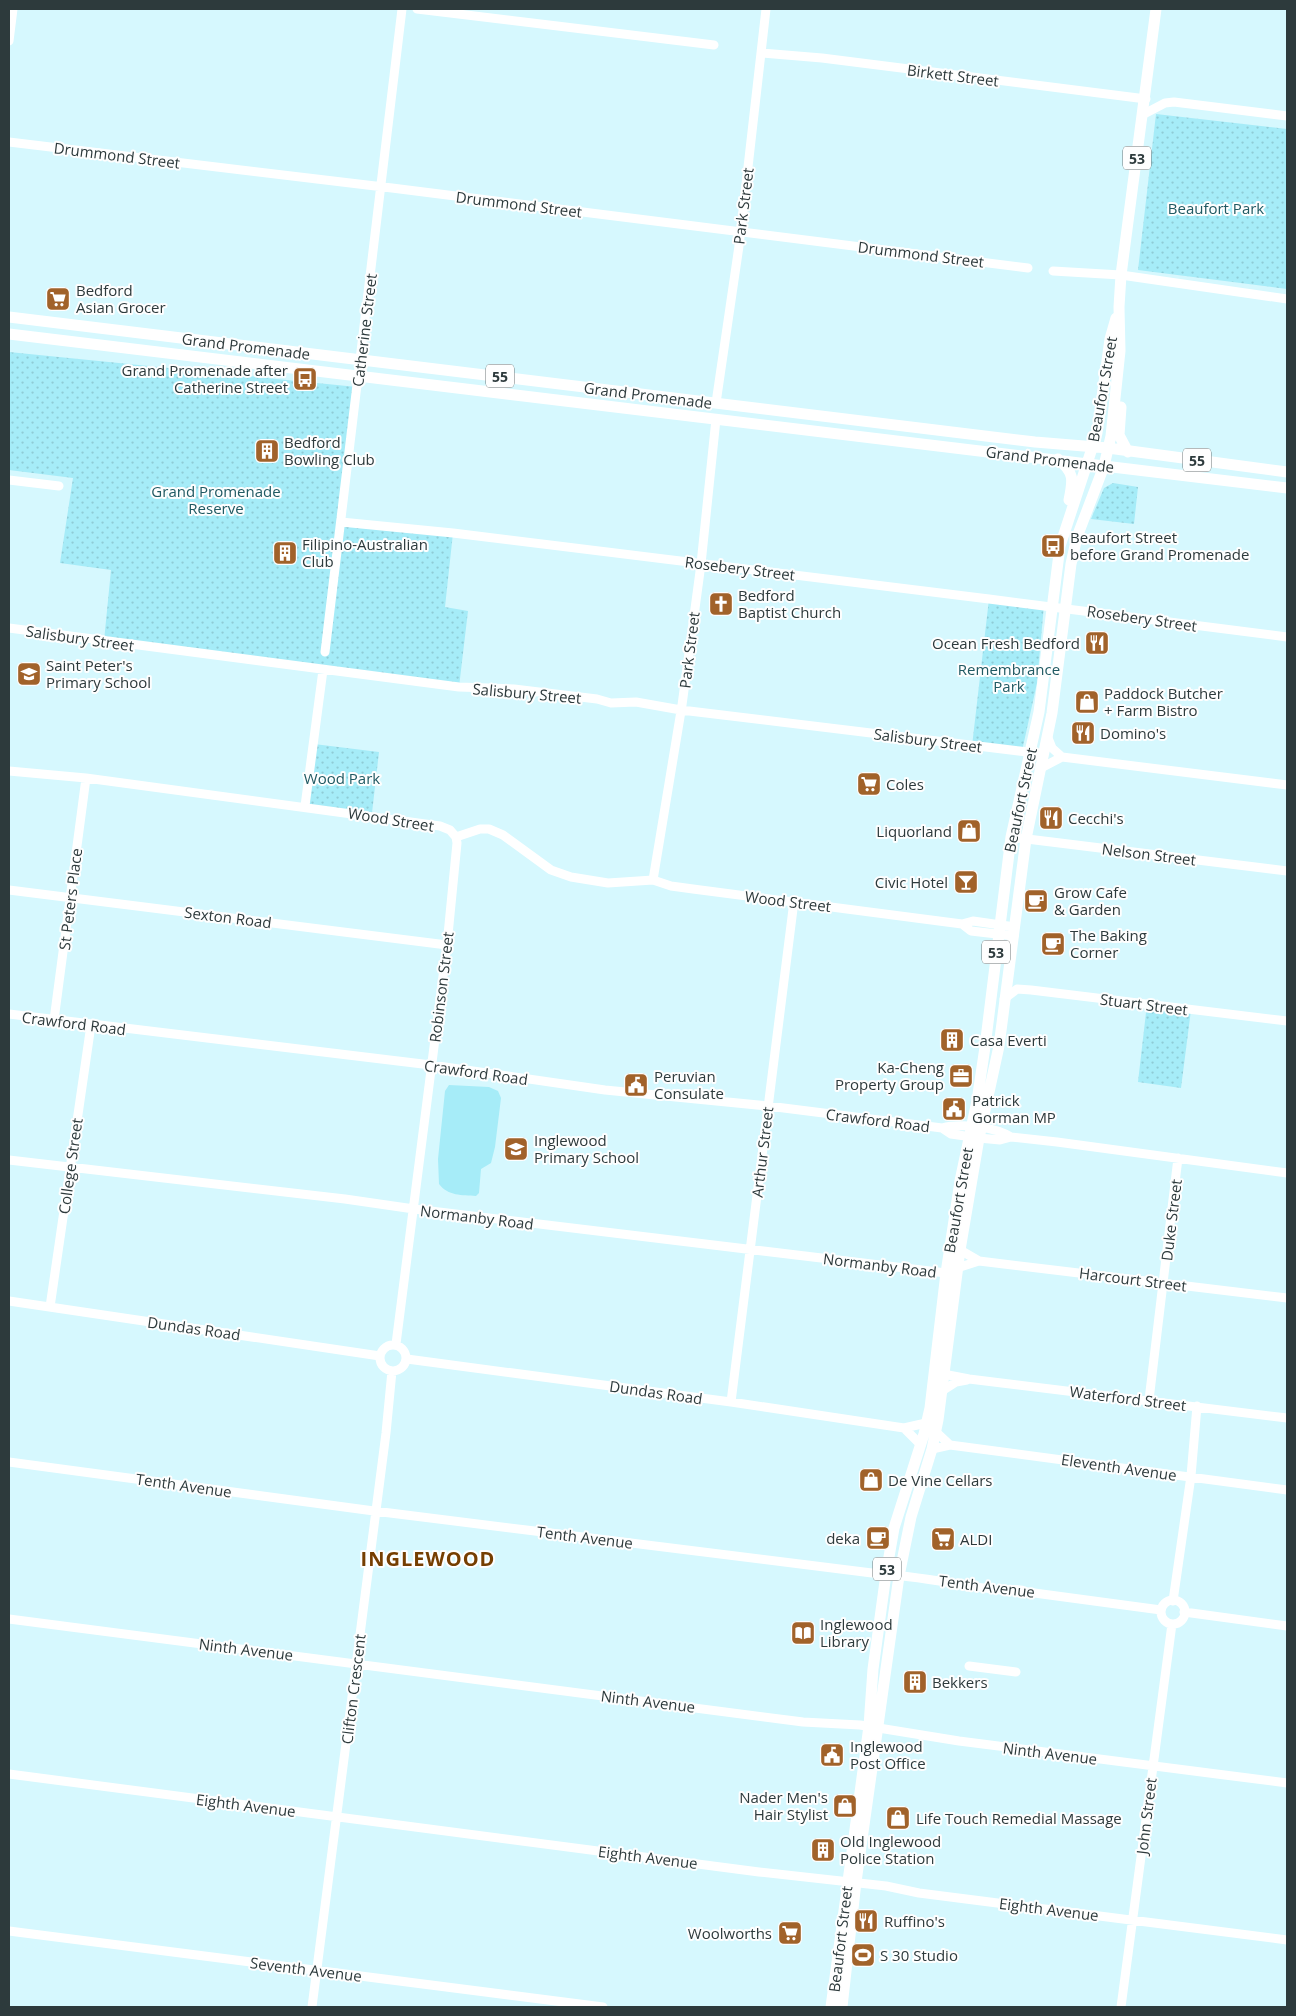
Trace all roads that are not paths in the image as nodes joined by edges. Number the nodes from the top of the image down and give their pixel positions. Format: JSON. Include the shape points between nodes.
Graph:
{"nodes":[{"id":1,"x":13,"y":9,"type":"edge"},
{"id":2,"x":402,"y":9,"type":"edge"},
{"id":3,"x":417,"y":9,"type":"edge"},
{"id":4,"x":766,"y":9,"type":"edge"},
{"id":5,"x":1156,"y":9,"type":"edge"},
{"id":6,"x":9,"y":42,"type":"edge"},
{"id":7,"x":714,"y":45,"type":"dead end"},
{"id":8,"x":761,"y":53,"type":"junction"},
{"id":9,"x":1146,"y":99,"type":"junction"},
{"id":10,"x":1144,"y":114,"type":"junction"},
{"id":11,"x":1287,"y":116,"type":"edge"},
{"id":12,"x":9,"y":142,"type":"edge"},
{"id":13,"x":381,"y":186,"type":"junction"},
{"id":14,"x":740,"y":232,"type":"junction"},
{"id":15,"x":1028,"y":268,"type":"dead end"},
{"id":16,"x":1053,"y":271,"type":"dead end"},
{"id":17,"x":1121,"y":276,"type":"junction"},
{"id":18,"x":1287,"y":299,"type":"edge"},
{"id":19,"x":1119,"y":307,"type":"junction"},
{"id":20,"x":9,"y":318,"type":"edge"},
{"id":21,"x":118,"y":331,"type":"junction"},
{"id":22,"x":9,"y":334,"type":"edge"},
{"id":23,"x":156,"y":351,"type":"junction"},
{"id":24,"x":1120,"y":351,"type":"junction"},
{"id":25,"x":361,"y":359,"type":"junction"},
{"id":26,"x":358,"y":375,"type":"junction"},
{"id":27,"x":716,"y":403,"type":"junction"},
{"id":28,"x":716,"y":419,"type":"junction"},
{"id":29,"x":1093,"y":447,"type":"junction"},
{"id":30,"x":1108,"y":448,"type":"junction"},
{"id":31,"x":1128,"y":452,"type":"junction"},
{"id":32,"x":1058,"y":459,"type":"junction"},
{"id":33,"x":1088,"y":464,"type":"junction"},
{"id":34,"x":1104,"y":466,"type":"junction"},
{"id":35,"x":1287,"y":472,"type":"edge"},
{"id":36,"x":9,"y":480,"type":"edge"},
{"id":37,"x":59,"y":486,"type":"dead end"},
{"id":38,"x":1287,"y":488,"type":"edge"},
{"id":39,"x":341,"y":522,"type":"junction"},
{"id":40,"x":1066,"y":524,"type":"junction"},
{"id":41,"x":701,"y":564,"type":"junction"},
{"id":42,"x":1051,"y":606,"type":"junction"},
{"id":43,"x":1065,"y":608,"type":"junction"},
{"id":44,"x":9,"y":628,"type":"edge"},
{"id":45,"x":1287,"y":637,"type":"edge"},
{"id":46,"x":325,"y":652,"type":"dead end"},
{"id":47,"x":323,"y":670,"type":"junction"},
{"id":48,"x":681,"y":710,"type":"junction"},
{"id":49,"x":1048,"y":738,"type":"junction"},
{"id":50,"x":1030,"y":753,"type":"junction"},
{"id":51,"x":1044,"y":754,"type":"junction"},
{"id":52,"x":1062,"y":757,"type":"junction"},
{"id":53,"x":1041,"y":768,"type":"junction"},
{"id":54,"x":9,"y":771,"type":"edge"},
{"id":55,"x":86,"y":778,"type":"junction"},
{"id":56,"x":1287,"y":785,"type":"edge"},
{"id":57,"x":305,"y":806,"type":"junction"},
{"id":58,"x":456,"y":837,"type":"junction"},
{"id":59,"x":1011,"y":837,"type":"junction"},
{"id":60,"x":1026,"y":839,"type":"junction"},
{"id":61,"x":1287,"y":871,"type":"edge"},
{"id":62,"x":653,"y":880,"type":"junction"},
{"id":63,"x":9,"y":890,"type":"edge"},
{"id":64,"x":71,"y":897,"type":"junction"},
{"id":65,"x":794,"y":902,"type":"junction"},
{"id":66,"x":998,"y":929,"type":"junction"},
{"id":67,"x":1014,"y":932,"type":"junction"},
{"id":68,"x":447,"y":945,"type":"junction"},
{"id":69,"x":1004,"y":999,"type":"junction"},
{"id":70,"x":9,"y":1014,"type":"edge"},
{"id":71,"x":54,"y":1020,"type":"junction"},
{"id":72,"x":1287,"y":1022,"type":"edge"},
{"id":73,"x":91,"y":1025,"type":"junction"},
{"id":74,"x":431,"y":1065,"type":"junction"},
{"id":75,"x":768,"y":1106,"type":"junction"},
{"id":76,"x":975,"y":1132,"type":"junction"},
{"id":77,"x":1178,"y":1158,"type":"junction"},
{"id":78,"x":9,"y":1160,"type":"edge"},
{"id":79,"x":70,"y":1167,"type":"junction"},
{"id":80,"x":1287,"y":1173,"type":"edge"},
{"id":81,"x":414,"y":1209,"type":"junction"},
{"id":82,"x":750,"y":1249,"type":"junction"},
{"id":83,"x":960,"y":1250,"type":"junction"},
{"id":84,"x":979,"y":1261,"type":"junction"},
{"id":85,"x":958,"y":1268,"type":"junction"},
{"id":86,"x":946,"y":1273,"type":"junction"},
{"id":87,"x":1163,"y":1283,"type":"junction"},
{"id":88,"x":1287,"y":1298,"type":"edge"},
{"id":89,"x":9,"y":1301,"type":"edge"},
{"id":90,"x":50,"y":1307,"type":"junction"},
{"id":91,"x":396,"y":1344,"type":"junction"},
{"id":92,"x":380,"y":1356,"type":"junction"},
{"id":93,"x":407,"y":1359,"type":"junction"},
{"id":94,"x":392,"y":1371,"type":"junction"},
{"id":95,"x":940,"y":1373,"type":"junction"},
{"id":96,"x":969,"y":1379,"type":"junction"},
{"id":97,"x":942,"y":1391,"type":"junction"},
{"id":98,"x":1149,"y":1400,"type":"junction"},
{"id":99,"x":731,"y":1402,"type":"junction"},
{"id":100,"x":1196,"y":1406,"type":"junction"},
{"id":101,"x":1287,"y":1418,"type":"edge"},
{"id":102,"x":926,"y":1423,"type":"junction"},
{"id":103,"x":904,"y":1428,"type":"junction"},
{"id":104,"x":935,"y":1432,"type":"junction"},
{"id":105,"x":921,"y":1444,"type":"junction"},
{"id":106,"x":950,"y":1445,"type":"junction"},
{"id":107,"x":932,"y":1449,"type":"junction"},
{"id":108,"x":9,"y":1462,"type":"edge"},
{"id":109,"x":1191,"y":1476,"type":"junction"},
{"id":110,"x":1287,"y":1490,"type":"edge"},
{"id":111,"x":374,"y":1511,"type":"junction"},
{"id":112,"x":886,"y":1574,"type":"junction"},
{"id":113,"x":899,"y":1576,"type":"junction"},
{"id":114,"x":1173,"y":1601,"type":"junction"},
{"id":115,"x":1161,"y":1610,"type":"junction"},
{"id":116,"x":1184,"y":1612,"type":"junction"},
{"id":117,"x":9,"y":1619,"type":"edge"},
{"id":118,"x":1172,"y":1624,"type":"junction"},
{"id":119,"x":1287,"y":1626,"type":"edge"},
{"id":120,"x":356,"y":1663,"type":"junction"},
{"id":121,"x":969,"y":1666,"type":"dead end"},
{"id":122,"x":1016,"y":1672,"type":"dead end"},
{"id":123,"x":874,"y":1727,"type":"junction"},
{"id":124,"x":1152,"y":1766,"type":"junction"},
{"id":125,"x":9,"y":1774,"type":"edge"},
{"id":126,"x":1287,"y":1783,"type":"edge"},
{"id":127,"x":336,"y":1817,"type":"junction"},
{"id":128,"x":851,"y":1882,"type":"junction"},
{"id":129,"x":1133,"y":1920,"type":"junction"},
{"id":130,"x":9,"y":1931,"type":"edge"},
{"id":131,"x":1287,"y":1940,"type":"edge"},
{"id":132,"x":317,"y":1970,"type":"junction"},
{"id":133,"x":312,"y":2007,"type":"edge"},
{"id":134,"x":603,"y":2007,"type":"edge"},
{"id":135,"x":831,"y":2007,"type":"edge"},
{"id":136,"x":842,"y":2007,"type":"edge"},
{"id":137,"x":1122,"y":2007,"type":"edge"}],
"edges":[{"from":1,"to":6,"type":"street"},
{"from":2,"to":13,"type":"street","name":"Catherine Street"},
{"from":3,"to":7,"type":"street"},
{"from":4,"to":8,"type":"street","name":"Park Street"},
{"from":5,"to":9,"type":"main road","name":"Beaufort Street","number":"53"},
{"from":8,"to":9,"type":"street","name":"Birkett Street"},
{"from":8,"to":14,"type":"street","name":"Park Street"},
{"from":9,"to":10,"type":"main road","name":"Beaufort Street","number":"53"},
{"from":10,"to":11,"type":"street","via":[[1165,102]]},
{"from":10,"to":17,"type":"main road","name":"Beaufort Street","number":"53"},
{"from":12,"to":13,"type":"street","name":"Drummond Street"},
{"from":13,"to":14,"type":"street","name":"Drummond Street"},
{"from":13,"to":25,"type":"street","name":"Catherine Street"},
{"from":14,"to":15,"type":"street","name":"Drummond Street"},
{"from":14,"to":27,"type":"street","name":"Park Street"},
{"from":16,"to":17,"type":"street"},
{"from":17,"to":18,"type":"street"},
{"from":17,"to":19,"type":"main road","name":"Beaufort Street","number":"53"},
{"from":19,"to":24,"type":"main road","name":"Beaufort Street","number":"53"},
{"from":19,"to":29,"type":"main road","name":"Beaufort Street","number":"53","via":[[1110,339]]},
{"from":20,"to":21,"type":"main road","name":"Grand Promenade","number":"55"},
{"from":21,"to":23,"type":"main road","via":[[121,337]]},
{"from":21,"to":25,"type":"main road","name":"Grand Promenade","number":"55"},
{"from":22,"to":23,"type":"main road","name":"Grand Promenade","number":"55"},
{"from":23,"to":26,"type":"main road","name":"Grand Promenade","number":"55"},
{"from":24,"to":30,"type":"main road","name":"Beaufort Street","number":"53"},
{"from":24,"to":31,"type":"main road","via":[[1125,364],[1119,435]]},
{"from":25,"to":26,"type":"street","name":"Catherine Street"},
{"from":25,"to":27,"type":"main road","name":"Grand Promenade","number":"55"},
{"from":26,"to":28,"type":"main road","name":"Grand Promenade","number":"55"},
{"from":26,"to":39,"type":"street","name":"Catherine Street"},
{"from":27,"to":29,"type":"main road","name":"Grand Promenade","number":"55"},
{"from":28,"to":32,"type":"main road","name":"Grand Promenade","number":"55"},
{"from":28,"to":41,"type":"street","name":"Park Street"},
{"from":29,"to":30,"type":"main road","name":"Grand Promenade","number":"55"},
{"from":29,"to":33,"type":"main road","name":"Beaufort Street","number":"53"},
{"from":30,"to":31,"type":"main road","name":"Grand Promenade","number":"55"},
{"from":30,"to":34,"type":"main road","name":"Beaufort Street","number":"53"},
{"from":31,"to":35,"type":"main road","name":"Grand Promenade","number":"55"},
{"from":32,"to":33,"type":"main road","name":"Grand Promenade","number":"55"},
{"from":32,"to":40,"type":"main road","via":[[1067,466],[1072,479]]},
{"from":33,"to":34,"type":"main road","name":"Grand Promenade","number":"55"},
{"from":33,"to":40,"type":"main road","name":"Beaufort Street","number":"53"},
{"from":34,"to":38,"type":"main road","name":"Grand Promenade","number":"55"},
{"from":34,"to":43,"type":"main road","name":"Beaufort Street","number":"53","via":[[1077,537]]},
{"from":36,"to":37,"type":"street"},
{"from":39,"to":41,"type":"street","name":"Rosebery Street"},
{"from":39,"to":46,"type":"street","name":"Catherine Street"},
{"from":40,"to":42,"type":"main road","name":"Beaufort Street","number":"53"},
{"from":41,"to":42,"type":"street","name":"Rosebery Street"},
{"from":41,"to":48,"type":"street","name":"Park Street"},
{"from":42,"to":43,"type":"street","name":"Rosebery Street"},
{"from":42,"to":50,"type":"main road","name":"Beaufort Street","number":"53","via":[[1039,712]]},
{"from":43,"to":45,"type":"street","name":"Rosebery Street"},
{"from":43,"to":49,"type":"main road","name":"Beaufort Street","number":"53"},
{"from":44,"to":47,"type":"street","name":"Salisbury Street"},
{"from":47,"to":48,"type":"street","name":"Salisbury Street","via":[[459,687],[560,694],[611,703],[630,701]]},
{"from":47,"to":57,"type":"street"},
{"from":48,"to":50,"type":"street","name":"Salisbury Street"},
{"from":48,"to":62,"type":"street","name":"Park Street"},
{"from":49,"to":51,"type":"main road","name":"Beaufort Street","number":"53"},
{"from":49,"to":52,"type":"street","via":[[1052,748]]},
{"from":50,"to":51,"type":"street","name":"Salisbury Street"},
{"from":50,"to":59,"type":"main road","name":"Beaufort Street","number":"53"},
{"from":51,"to":53,"type":"main road","name":"Beaufort Street","number":"53"},
{"from":52,"to":53,"type":"street"},
{"from":52,"to":56,"type":"street"},
{"from":53,"to":60,"type":"main road","name":"Beaufort Street","number":"53"},
{"from":54,"to":55,"type":"street","name":"Wood Street"},
{"from":55,"to":57,"type":"street","name":"Wood Street"},
{"from":55,"to":64,"type":"street","name":"St Peters Place"},
{"from":57,"to":58,"type":"street","name":"Wood Street","via":[[440,826]]},
{"from":58,"to":62,"type":"street","name":"Wood Street","via":[[480,829],[497,831],[551,870],[571,877],[608,883]]},
{"from":58,"to":68,"type":"street","name":"Robinson Street"},
{"from":59,"to":60,"type":"street","name":"Nelson Street"},
{"from":59,"to":66,"type":"main road","name":"Beaufort Street","number":"53"},
{"from":60,"to":61,"type":"street","name":"Nelson Street"},
{"from":60,"to":67,"type":"main road","name":"Beaufort Street","number":"53"},
{"from":62,"to":65,"type":"street","name":"Wood Street","via":[[671,886]]},
{"from":63,"to":64,"type":"street","name":"Sexton Road"},
{"from":64,"to":68,"type":"street","name":"Sexton Road"},
{"from":64,"to":71,"type":"street","name":"St Peters Place"},
{"from":65,"to":66,"type":"street","name":"Wood Street","via":[[962,924],[971,931]]},
{"from":65,"to":75,"type":"street","name":"Arthur Street"},
{"from":66,"to":67,"type":"street","name":"Wood Street"},
{"from":66,"to":76,"type":"main road","name":"Beaufort Street","number":"53"},
{"from":67,"to":69,"type":"main road","name":"Beaufort Street","number":"53"},
{"from":68,"to":74,"type":"street","name":"Robinson Street"},
{"from":69,"to":72,"type":"street","name":"Stuart Street","via":[[1018,990]]},
{"from":69,"to":76,"type":"main road","name":"Beaufort Street","number":"53","via":[[999,1046]]},
{"from":70,"to":71,"type":"street","name":"Crawford Road"},
{"from":71,"to":73,"type":"street","name":"Crawford Road"},
{"from":73,"to":74,"type":"street","name":"Crawford Road"},
{"from":73,"to":79,"type":"street","name":"College Street"},
{"from":74,"to":75,"type":"street","name":"Crawford Road","via":[[611,1091]]},
{"from":74,"to":81,"type":"street","name":"Robinson Street"},
{"from":75,"to":76,"type":"street","name":"Crawford Road","via":[[942,1128],[951,1134]]},
{"from":75,"to":82,"type":"street","name":"Arthur Street"},
{"from":76,"to":77,"type":"street","name":"Crawford Road","via":[[1000,1140],[1011,1137]]},
{"from":76,"to":83,"type":"main road","name":"Beaufort Street","number":"53"},
{"from":76,"to":86,"type":"main road","name":"Beaufort Street","number":"53"},
{"from":77,"to":80,"type":"street","name":"Crawford Road"},
{"from":77,"to":87,"type":"street","name":"Duke Street"},
{"from":78,"to":79,"type":"street","name":"Normanby Road"},
{"from":79,"to":81,"type":"street","name":"Normanby Road"},
{"from":79,"to":90,"type":"street","name":"College Street"},
{"from":81,"to":82,"type":"street","name":"Normanby Road"},
{"from":81,"to":91,"type":"street","name":"Robinson Street"},
{"from":82,"to":86,"type":"street","name":"Normanby Road"},
{"from":82,"to":99,"type":"street","name":"Arthur Street"},
{"from":83,"to":84,"type":"street","name":"Harcourt Street"},
{"from":83,"to":85,"type":"main road","name":"Beaufort Street","number":"53"},
{"from":84,"to":85,"type":"street","name":"Harcourt Street"},
{"from":84,"to":87,"type":"street","name":"Harcourt Street"},
{"from":85,"to":95,"type":"main road","name":"Beaufort Street","number":"53"},
{"from":86,"to":95,"type":"main road","name":"Beaufort Street","number":"53"},
{"from":87,"to":88,"type":"street","name":"Harcourt Street"},
{"from":87,"to":98,"type":"street","name":"Duke Street"},
{"from":89,"to":90,"type":"street","name":"Dundas Road"},
{"from":90,"to":92,"type":"street","name":"Dundas Road"},
{"from":91,"to":92,"type":"street","via":[[386,1347]]},
{"from":91,"to":93,"type":"street","via":[[404,1350]]},
{"from":92,"to":94,"type":"street","via":[[383,1366]]},
{"from":93,"to":94,"type":"street","via":[[404,1367]]},
{"from":93,"to":99,"type":"street","name":"Dundas Road"},
{"from":94,"to":111,"type":"street","name":"Clifton Crescent"},
{"from":95,"to":96,"type":"street","name":"Waterford Street"},
{"from":95,"to":97,"type":"main road","name":"Beaufort Street","number":"53"},
{"from":95,"to":102,"type":"main road","name":"Beaufort Street","number":"53"},
{"from":96,"to":97,"type":"street","name":"Waterford Street","via":[[956,1382]]},
{"from":96,"to":98,"type":"street","name":"Waterford Street"},
{"from":97,"to":104,"type":"main road","name":"Beaufort Street","number":"53"},
{"from":98,"to":100,"type":"street","name":"Waterford Street"},
{"from":99,"to":103,"type":"street","name":"Dundas Road"},
{"from":100,"to":101,"type":"street","name":"Waterford Street"},
{"from":100,"to":109,"type":"street"},
{"from":102,"to":103,"type":"street","name":"Dundas Road"},
{"from":102,"to":105,"type":"main road","name":"Beaufort Street","number":"53"},
{"from":103,"to":105,"type":"street"},
{"from":104,"to":106,"type":"street"},
{"from":104,"to":107,"type":"main road","name":"Beaufort Street","number":"53"},
{"from":105,"to":112,"type":"main road","name":"Beaufort Street","number":"53","via":[[894,1528]]},
{"from":106,"to":107,"type":"street","name":"Eleventh Avenue"},
{"from":106,"to":109,"type":"street","name":"Eleventh Avenue"},
{"from":107,"to":113,"type":"main road","name":"Beaufort Street","number":"53","via":[[911,1517]]},
{"from":108,"to":111,"type":"street","name":"Tenth Avenue"},
{"from":109,"to":110,"type":"street","name":"Eleventh Avenue"},
{"from":109,"to":114,"type":"street"},
{"from":111,"to":112,"type":"street","name":"Tenth Avenue"},
{"from":111,"to":120,"type":"street","name":"Clifton Crescent"},
{"from":112,"to":113,"type":"street","name":"Tenth Avenue"},
{"from":112,"to":123,"type":"main road","name":"Beaufort Street","number":"53","via":[[873,1669]]},
{"from":113,"to":115,"type":"street","name":"Tenth Avenue","via":[[1003,1590],[1020,1589]]},
{"from":113,"to":123,"type":"main road","name":"Beaufort Street","number":"53"},
{"from":114,"to":115,"type":"street","via":[[1167,1602]]},
{"from":114,"to":116,"type":"street","via":[[1181,1604]]},
{"from":115,"to":118,"type":"street","via":[[1163,1618]]},
{"from":116,"to":118,"type":"street","via":[[1180,1621]]},
{"from":116,"to":119,"type":"street"},
{"from":117,"to":120,"type":"street","name":"Ninth Avenue"},
{"from":118,"to":124,"type":"street","name":"John Street"},
{"from":120,"to":123,"type":"street","name":"Ninth Avenue","via":[[795,1721]]},
{"from":120,"to":127,"type":"street","name":"Clifton Crescent"},
{"from":121,"to":122,"type":"street"},
{"from":123,"to":124,"type":"street","name":"Ninth Avenue","via":[[959,1742]]},
{"from":123,"to":128,"type":"main road","name":"Beaufort Street","number":"53"},
{"from":124,"to":126,"type":"street","name":"Ninth Avenue"},
{"from":124,"to":129,"type":"street","name":"John Street"},
{"from":125,"to":127,"type":"street","name":"Eighth Avenue"},
{"from":127,"to":128,"type":"street","name":"Eighth Avenue"},
{"from":127,"to":132,"type":"street","name":"Clifton Crescent"},
{"from":128,"to":129,"type":"street","name":"Eighth Avenue"},
{"from":128,"to":135,"type":"main road","name":"Beaufort Street","number":"53"},
{"from":128,"to":136,"type":"main road","name":"Beaufort Street","number":"53"},
{"from":129,"to":131,"type":"street","name":"Eighth Avenue"},
{"from":129,"to":137,"type":"street","name":"John Street"},
{"from":130,"to":132,"type":"street","name":"Seventh Avenue"},
{"from":132,"to":133,"type":"street","name":"Clifton Crescent"},
{"from":132,"to":134,"type":"street","name":"Seventh Avenue"}]}
